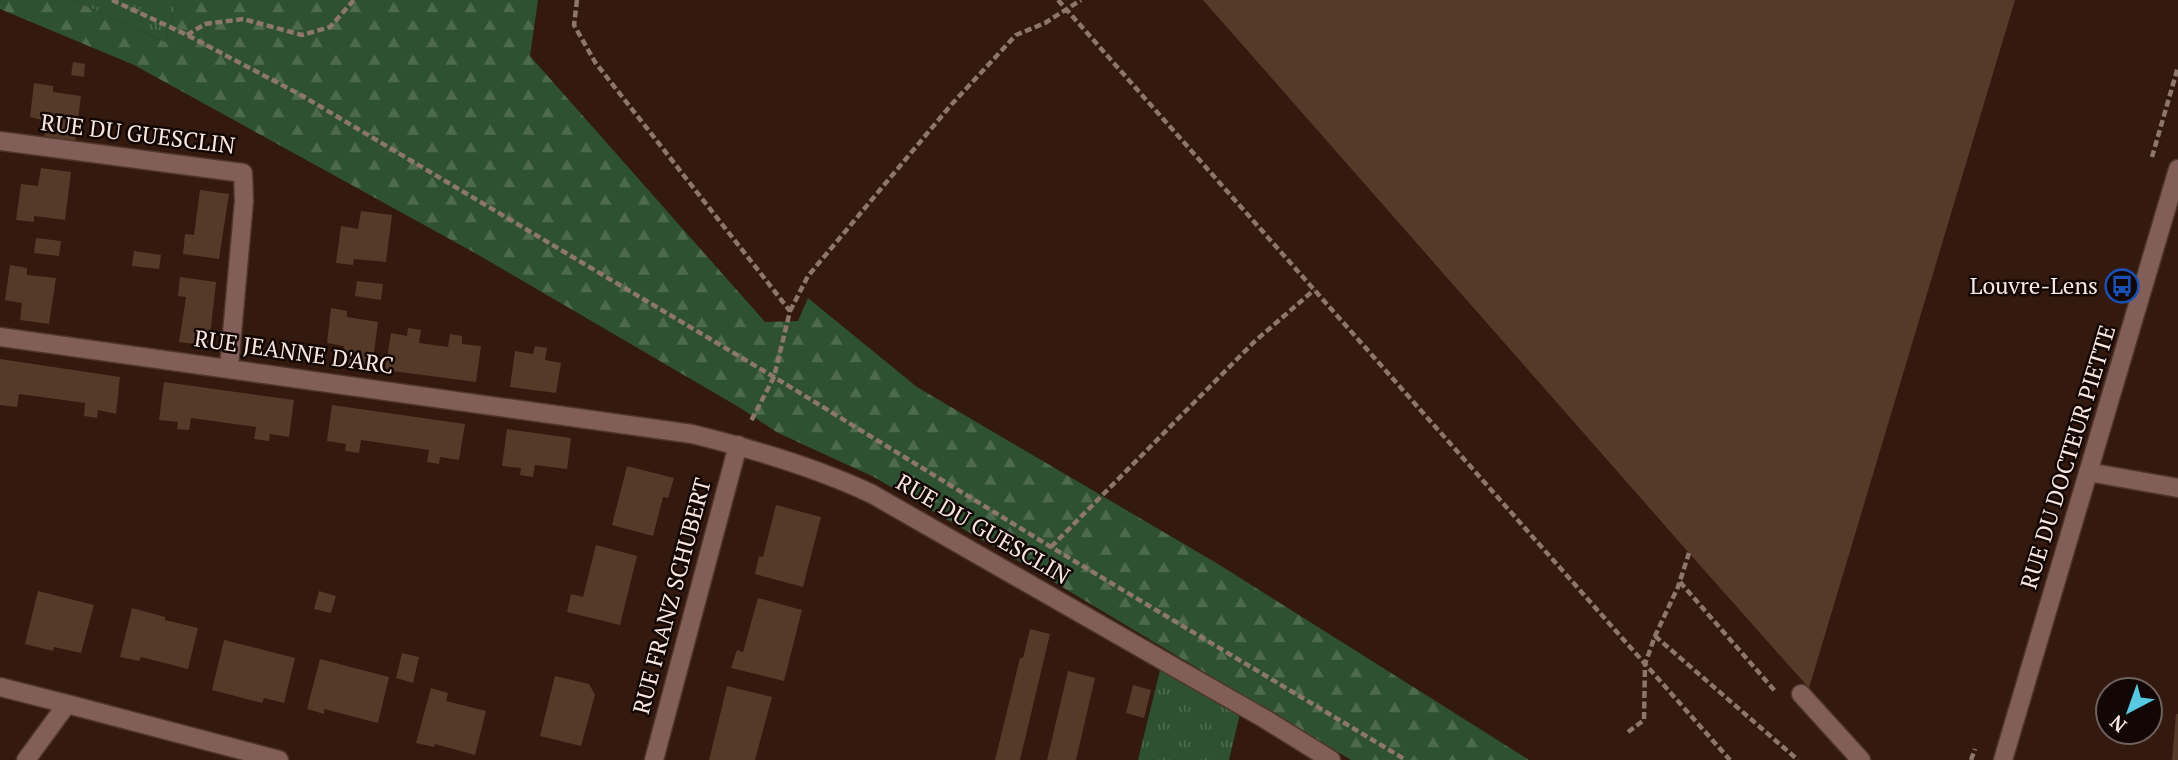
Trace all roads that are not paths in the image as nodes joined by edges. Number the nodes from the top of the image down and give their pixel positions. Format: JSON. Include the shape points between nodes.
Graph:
{"nodes":[{"id":1,"x":0,"y":141,"type":"edge"},
{"id":2,"x":2178,"y":169,"type":"edge"},
{"id":3,"x":0,"y":337,"type":"edge"},
{"id":4,"x":229,"y":367,"type":"junction"},
{"id":5,"x":581,"y":418,"type":"joint"},
{"id":6,"x":738,"y":445,"type":"junction"},
{"id":7,"x":2088,"y":472,"type":"junction"},
{"id":8,"x":2178,"y":488,"type":"edge"},
{"id":9,"x":0,"y":687,"type":"edge"},
{"id":10,"x":1801,"y":694,"type":"dead end"},
{"id":11,"x":67,"y":704,"type":"junction"},
{"id":12,"x":26,"y":760,"type":"edge"},
{"id":13,"x":275,"y":760,"type":"edge"},
{"id":14,"x":653,"y":760,"type":"edge"},
{"id":15,"x":1331,"y":760,"type":"edge"},
{"id":16,"x":1861,"y":760,"type":"edge"},
{"id":17,"x":2003,"y":760,"type":"edge"}],
"edges":[{"from":1,"to":4,"type":"street","name":"RUE DU GUESCLIN","via":[[243,173]]},
{"from":2,"to":7,"type":"street","name":"RUE DU DOCTEUR PIETTE"},
{"from":3,"to":4,"type":"street","name":"RUE JEANNE D'ARC"},
{"from":4,"to":5,"type":"street","name":"RUE JEANNE D'ARC"},
{"from":5,"to":6,"type":"street","name":"RUE DU GUESCLIN"},
{"from":6,"to":14,"type":"street","name":"RUE FRANZ SCHUBERT"},
{"from":6,"to":15,"type":"street","name":"RUE DU GUESCLIN","via":[[872,494]]},
{"from":7,"to":8,"type":"street"},
{"from":7,"to":17,"type":"street","name":"RUE DU DOCTEUR PIETTE"},
{"from":9,"to":11,"type":"street"},
{"from":10,"to":16,"type":"street"},
{"from":11,"to":12,"type":"street"},
{"from":11,"to":13,"type":"street"}]}
